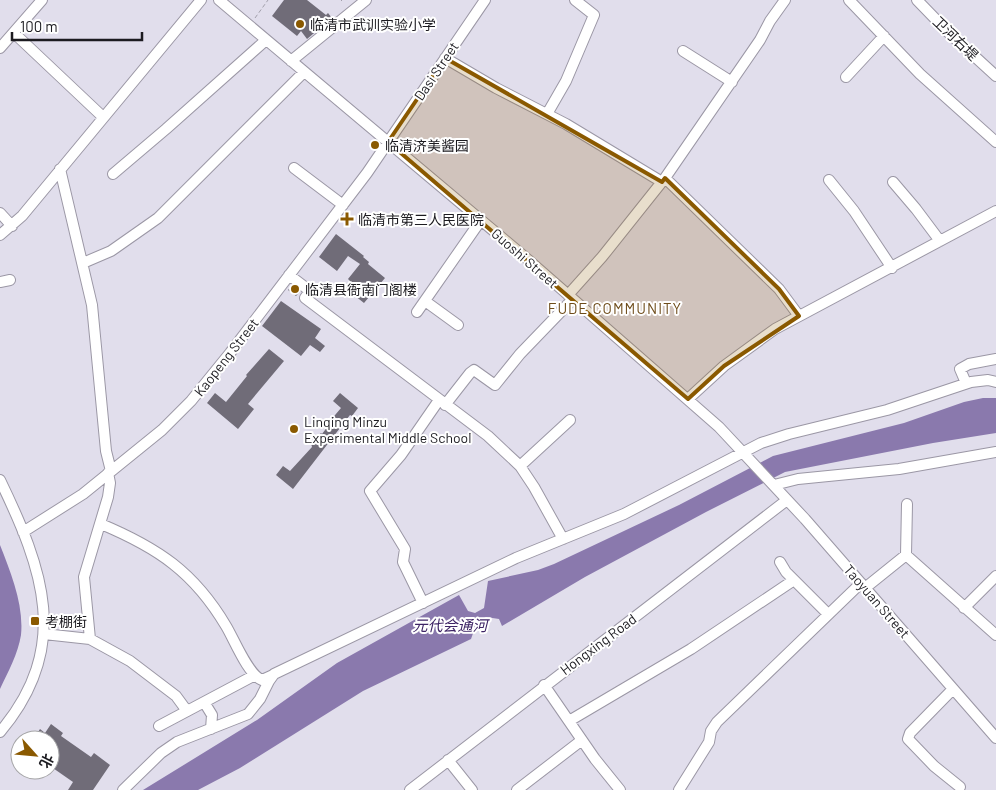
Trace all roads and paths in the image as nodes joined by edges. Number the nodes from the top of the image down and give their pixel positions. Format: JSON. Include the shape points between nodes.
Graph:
{"nodes":[{"id":1,"x":42,"y":0,"type":"edge"},
{"id":2,"x":200,"y":0,"type":"edge"},
{"id":3,"x":219,"y":0,"type":"edge"},
{"id":4,"x":268,"y":0,"type":"edge"},
{"id":5,"x":366,"y":0,"type":"edge"},
{"id":6,"x":485,"y":0,"type":"edge"},
{"id":7,"x":575,"y":0,"type":"edge"},
{"id":8,"x":785,"y":0,"type":"edge"},
{"id":9,"x":850,"y":0,"type":"edge"},
{"id":10,"x":917,"y":0,"type":"edge"},
{"id":11,"x":249,"y":26,"type":"junction"},
{"id":12,"x":0,"y":31,"type":"edge"},
{"id":13,"x":884,"y":36,"type":"junction"},
{"id":14,"x":7,"y":40,"type":"edge"},
{"id":15,"x":266,"y":40,"type":"junction"},
{"id":16,"x":683,"y":50,"type":"dead end"},
{"id":17,"x":445,"y":58,"type":"junction"},
{"id":18,"x":291,"y":61,"type":"junction"},
{"id":19,"x":304,"y":72,"type":"junction"},
{"id":20,"x":996,"y":76,"type":"edge"},
{"id":21,"x":846,"y":77,"type":"dead end"},
{"id":22,"x":732,"y":82,"type":"junction"},
{"id":23,"x":547,"y":114,"type":"junction"},
{"id":24,"x":103,"y":117,"type":"junction"},
{"id":25,"x":388,"y":142,"type":"junction"},
{"id":26,"x":996,"y":142,"type":"edge"},
{"id":27,"x":294,"y":168,"type":"dead end"},
{"id":28,"x":60,"y":169,"type":"junction"},
{"id":29,"x":113,"y":174,"type":"dead end"},
{"id":30,"x":664,"y":180,"type":"junction"},
{"id":31,"x":829,"y":180,"type":"dead end"},
{"id":32,"x":893,"y":182,"type":"dead end"},
{"id":33,"x":343,"y":205,"type":"junction"},
{"id":34,"x":996,"y":210,"type":"edge"},
{"id":35,"x":0,"y":213,"type":"edge"},
{"id":36,"x":481,"y":220,"type":"junction"},
{"id":37,"x":12,"y":226,"type":"junction"},
{"id":38,"x":0,"y":235,"type":"edge"},
{"id":39,"x":940,"y":241,"type":"junction"},
{"id":40,"x":83,"y":263,"type":"junction"},
{"id":41,"x":892,"y":268,"type":"junction"},
{"id":42,"x":289,"y":275,"type":"junction"},
{"id":43,"x":571,"y":297,"type":"junction"},
{"id":44,"x":425,"y":301,"type":"junction"},
{"id":45,"x":417,"y":312,"type":"dead end"},
{"id":46,"x":799,"y":316,"type":"junction"},
{"id":47,"x":458,"y":324,"type":"dead end"},
{"id":48,"x":996,"y":358,"type":"edge"},
{"id":49,"x":996,"y":382,"type":"edge"},
{"id":50,"x":966,"y":383,"type":"junction"},
{"id":51,"x":688,"y":399,"type":"junction"},
{"id":52,"x":442,"y":402,"type":"junction"},
{"id":53,"x":570,"y":420,"type":"dead end"},
{"id":54,"x":996,"y":452,"type":"edge"},
{"id":55,"x":743,"y":453,"type":"junction"},
{"id":56,"x":520,"y":466,"type":"junction"},
{"id":57,"x":755,"y":466,"type":"joint"},
{"id":58,"x":110,"y":472,"type":"junction"},
{"id":59,"x":0,"y":480,"type":"edge"},
{"id":60,"x":774,"y":485,"type":"junction"},
{"id":61,"x":787,"y":500,"type":"junction"},
{"id":62,"x":907,"y":504,"type":"dead end"},
{"id":63,"x":101,"y":524,"type":"junction"},
{"id":64,"x":23,"y":532,"type":"junction"},
{"id":65,"x":563,"y":539,"type":"junction"},
{"id":66,"x":906,"y":555,"type":"junction"},
{"id":67,"x":780,"y":562,"type":"dead end"},
{"id":68,"x":996,"y":576,"type":"edge"},
{"id":69,"x":794,"y":580,"type":"junction"},
{"id":70,"x":863,"y":585,"type":"junction"},
{"id":71,"x":423,"y":603,"type":"junction"},
{"id":72,"x":964,"y":608,"type":"junction"},
{"id":73,"x":828,"y":614,"type":"junction"},
{"id":74,"x":44,"y":634,"type":"junction"},
{"id":75,"x":996,"y":635,"type":"edge"},
{"id":76,"x":90,"y":639,"type":"junction"},
{"id":77,"x":274,"y":674,"type":"junction"},
{"id":78,"x":254,"y":675,"type":"junction"},
{"id":79,"x":544,"y":685,"type":"junction"},
{"id":80,"x":953,"y":689,"type":"junction"},
{"id":81,"x":204,"y":702,"type":"junction"},
{"id":82,"x":187,"y":712,"type":"junction"},
{"id":83,"x":569,"y":721,"type":"junction"},
{"id":84,"x":159,"y":726,"type":"dead end"},
{"id":85,"x":211,"y":729,"type":"junction"},
{"id":86,"x":0,"y":732,"type":"edge"},
{"id":87,"x":996,"y":738,"type":"edge"},
{"id":88,"x":582,"y":740,"type":"junction"},
{"id":89,"x":448,"y":760,"type":"junction"},
{"id":90,"x":960,"y":787,"type":"dead end"},
{"id":91,"x":123,"y":790,"type":"edge"},
{"id":92,"x":410,"y":790,"type":"edge"},
{"id":93,"x":472,"y":790,"type":"edge"},
{"id":94,"x":517,"y":790,"type":"edge"},
{"id":95,"x":620,"y":790,"type":"edge"},
{"id":96,"x":679,"y":790,"type":"edge"}],
"edges":[{"from":1,"to":14,"type":"street"},
{"from":2,"to":24,"type":"street"},
{"from":3,"to":11,"type":"street","name":"Guoshi Street"},
{"from":4,"to":11,"type":"path"},
{"from":5,"to":18,"type":"street"},
{"from":6,"to":17,"type":"street","name":"Dasi Street"},
{"from":7,"to":23,"type":"street","via":[[594,15],[566,80]]},
{"from":8,"to":22,"type":"street"},
{"from":9,"to":13,"type":"street"},
{"from":10,"to":20,"type":"street","name":"卫河右堤"},
{"from":11,"to":15,"type":"street","name":"Guoshi Street"},
{"from":12,"to":14,"type":"street"},
{"from":13,"to":21,"type":"street"},
{"from":13,"to":26,"type":"street","via":[[920,74]]},
{"from":14,"to":24,"type":"street"},
{"from":15,"to":18,"type":"street","name":"Guoshi Street"},
{"from":15,"to":29,"type":"street"},
{"from":16,"to":22,"type":"street"},
{"from":17,"to":23,"type":"street"},
{"from":17,"to":25,"type":"street","name":"Dasi Street"},
{"from":18,"to":19,"type":"street","name":"Guoshi Street"},
{"from":19,"to":25,"type":"street","name":"Guoshi Street"},
{"from":19,"to":40,"type":"street","via":[[158,218],[111,252]]},
{"from":22,"to":30,"type":"street"},
{"from":23,"to":30,"type":"street"},
{"from":24,"to":28,"type":"street"},
{"from":25,"to":33,"type":"street","name":"Kaopeng Street"},
{"from":25,"to":36,"type":"street","name":"Guoshi Street"},
{"from":27,"to":33,"type":"street"},
{"from":28,"to":37,"type":"street"},
{"from":28,"to":40,"type":"street"},
{"from":30,"to":43,"type":"street"},
{"from":30,"to":46,"type":"street","via":[[779,289]]},
{"from":31,"to":41,"type":"street"},
{"from":32,"to":39,"type":"street"},
{"from":33,"to":42,"type":"street","name":"Kaopeng Street"},
{"from":34,"to":39,"type":"street"},
{"from":35,"to":37,"type":"street"},
{"from":36,"to":43,"type":"street","name":"Guoshi Street"},
{"from":36,"to":44,"type":"street"},
{"from":37,"to":38,"type":"street"},
{"from":39,"to":41,"type":"street"},
{"from":40,"to":58,"type":"street","via":[[92,305],[100,404]]},
{"from":41,"to":46,"type":"street"},
{"from":42,"to":52,"type":"street","via":[[310,291],[305,298]]},
{"from":42,"to":58,"type":"street","name":"Kaopeng Street","via":[[191,401],[162,430]]},
{"from":43,"to":51,"type":"street","name":"Guoshi Street"},
{"from":43,"to":52,"type":"street","via":[[495,385],[474,370]]},
{"from":44,"to":45,"type":"street"},
{"from":44,"to":47,"type":"street"},
{"from":46,"to":51,"type":"street","via":[[724,366]]},
{"from":48,"to":50,"type":"street","via":[[960,369]]},
{"from":49,"to":50,"type":"street"},
{"from":50,"to":55,"type":"street","via":[[888,410],[789,434]]},
{"from":51,"to":55,"type":"street","name":"Guoshi Street"},
{"from":52,"to":56,"type":"street","via":[[488,436]]},
{"from":52,"to":71,"type":"street","via":[[370,491],[405,549],[403,562]]},
{"from":53,"to":56,"type":"street"},
{"from":54,"to":60,"type":"street","via":[[899,469],[798,479]]},
{"from":55,"to":57,"type":"street","name":"Guoshi Street"},
{"from":55,"to":65,"type":"street","via":[[624,514]]},
{"from":56,"to":65,"type":"street"},
{"from":57,"to":60,"type":"street","name":"Taoyuan Street"},
{"from":58,"to":63,"type":"street"},
{"from":58,"to":64,"type":"street","name":"Kaopeng Street","via":[[83,494]]},
{"from":59,"to":64,"type":"street"},
{"from":60,"to":61,"type":"street","name":"Taoyuan Street"},
{"from":61,"to":70,"type":"street","name":"Taoyuan Street"},
{"from":61,"to":79,"type":"street","name":"Hongxing Road"},
{"from":62,"to":66,"type":"street"},
{"from":63,"to":76,"type":"street","via":[[84,577]]},
{"from":63,"to":78,"type":"street","via":[[160,553],[192,580],[226,625]]},
{"from":64,"to":74,"type":"street","via":[[37,572]]},
{"from":65,"to":71,"type":"street"},
{"from":66,"to":70,"type":"street"},
{"from":66,"to":72,"type":"street"},
{"from":67,"to":69,"type":"street"},
{"from":68,"to":72,"type":"street"},
{"from":69,"to":73,"type":"street"},
{"from":69,"to":83,"type":"street","via":[[691,649]]},
{"from":70,"to":73,"type":"street"},
{"from":70,"to":80,"type":"street","name":"Taoyuan Street"},
{"from":71,"to":77,"type":"street"},
{"from":72,"to":75,"type":"street"},
{"from":73,"to":96,"type":"street","via":[[717,722],[709,742]]},
{"from":74,"to":76,"type":"street"},
{"from":74,"to":86,"type":"street","via":[[39,660],[26,693]]},
{"from":76,"to":82,"type":"street","via":[[130,660],[176,696]]},
{"from":77,"to":78,"type":"street","via":[[262,680]]},
{"from":77,"to":85,"type":"street","via":[[248,714]]},
{"from":78,"to":81,"type":"street"},
{"from":79,"to":83,"type":"street"},
{"from":79,"to":89,"type":"street","name":"Hongxing Road"},
{"from":80,"to":87,"type":"street","name":"Taoyuan Street"},
{"from":80,"to":90,"type":"street","via":[[910,733],[908,739]]},
{"from":81,"to":82,"type":"street"},
{"from":81,"to":85,"type":"street","via":[[212,715]]},
{"from":82,"to":84,"type":"street"},
{"from":83,"to":88,"type":"street"},
{"from":85,"to":91,"type":"street","via":[[178,742]]},
{"from":88,"to":94,"type":"street"},
{"from":88,"to":95,"type":"street"},
{"from":89,"to":92,"type":"street","name":"Hongxing Road"},
{"from":89,"to":93,"type":"street"}]}
